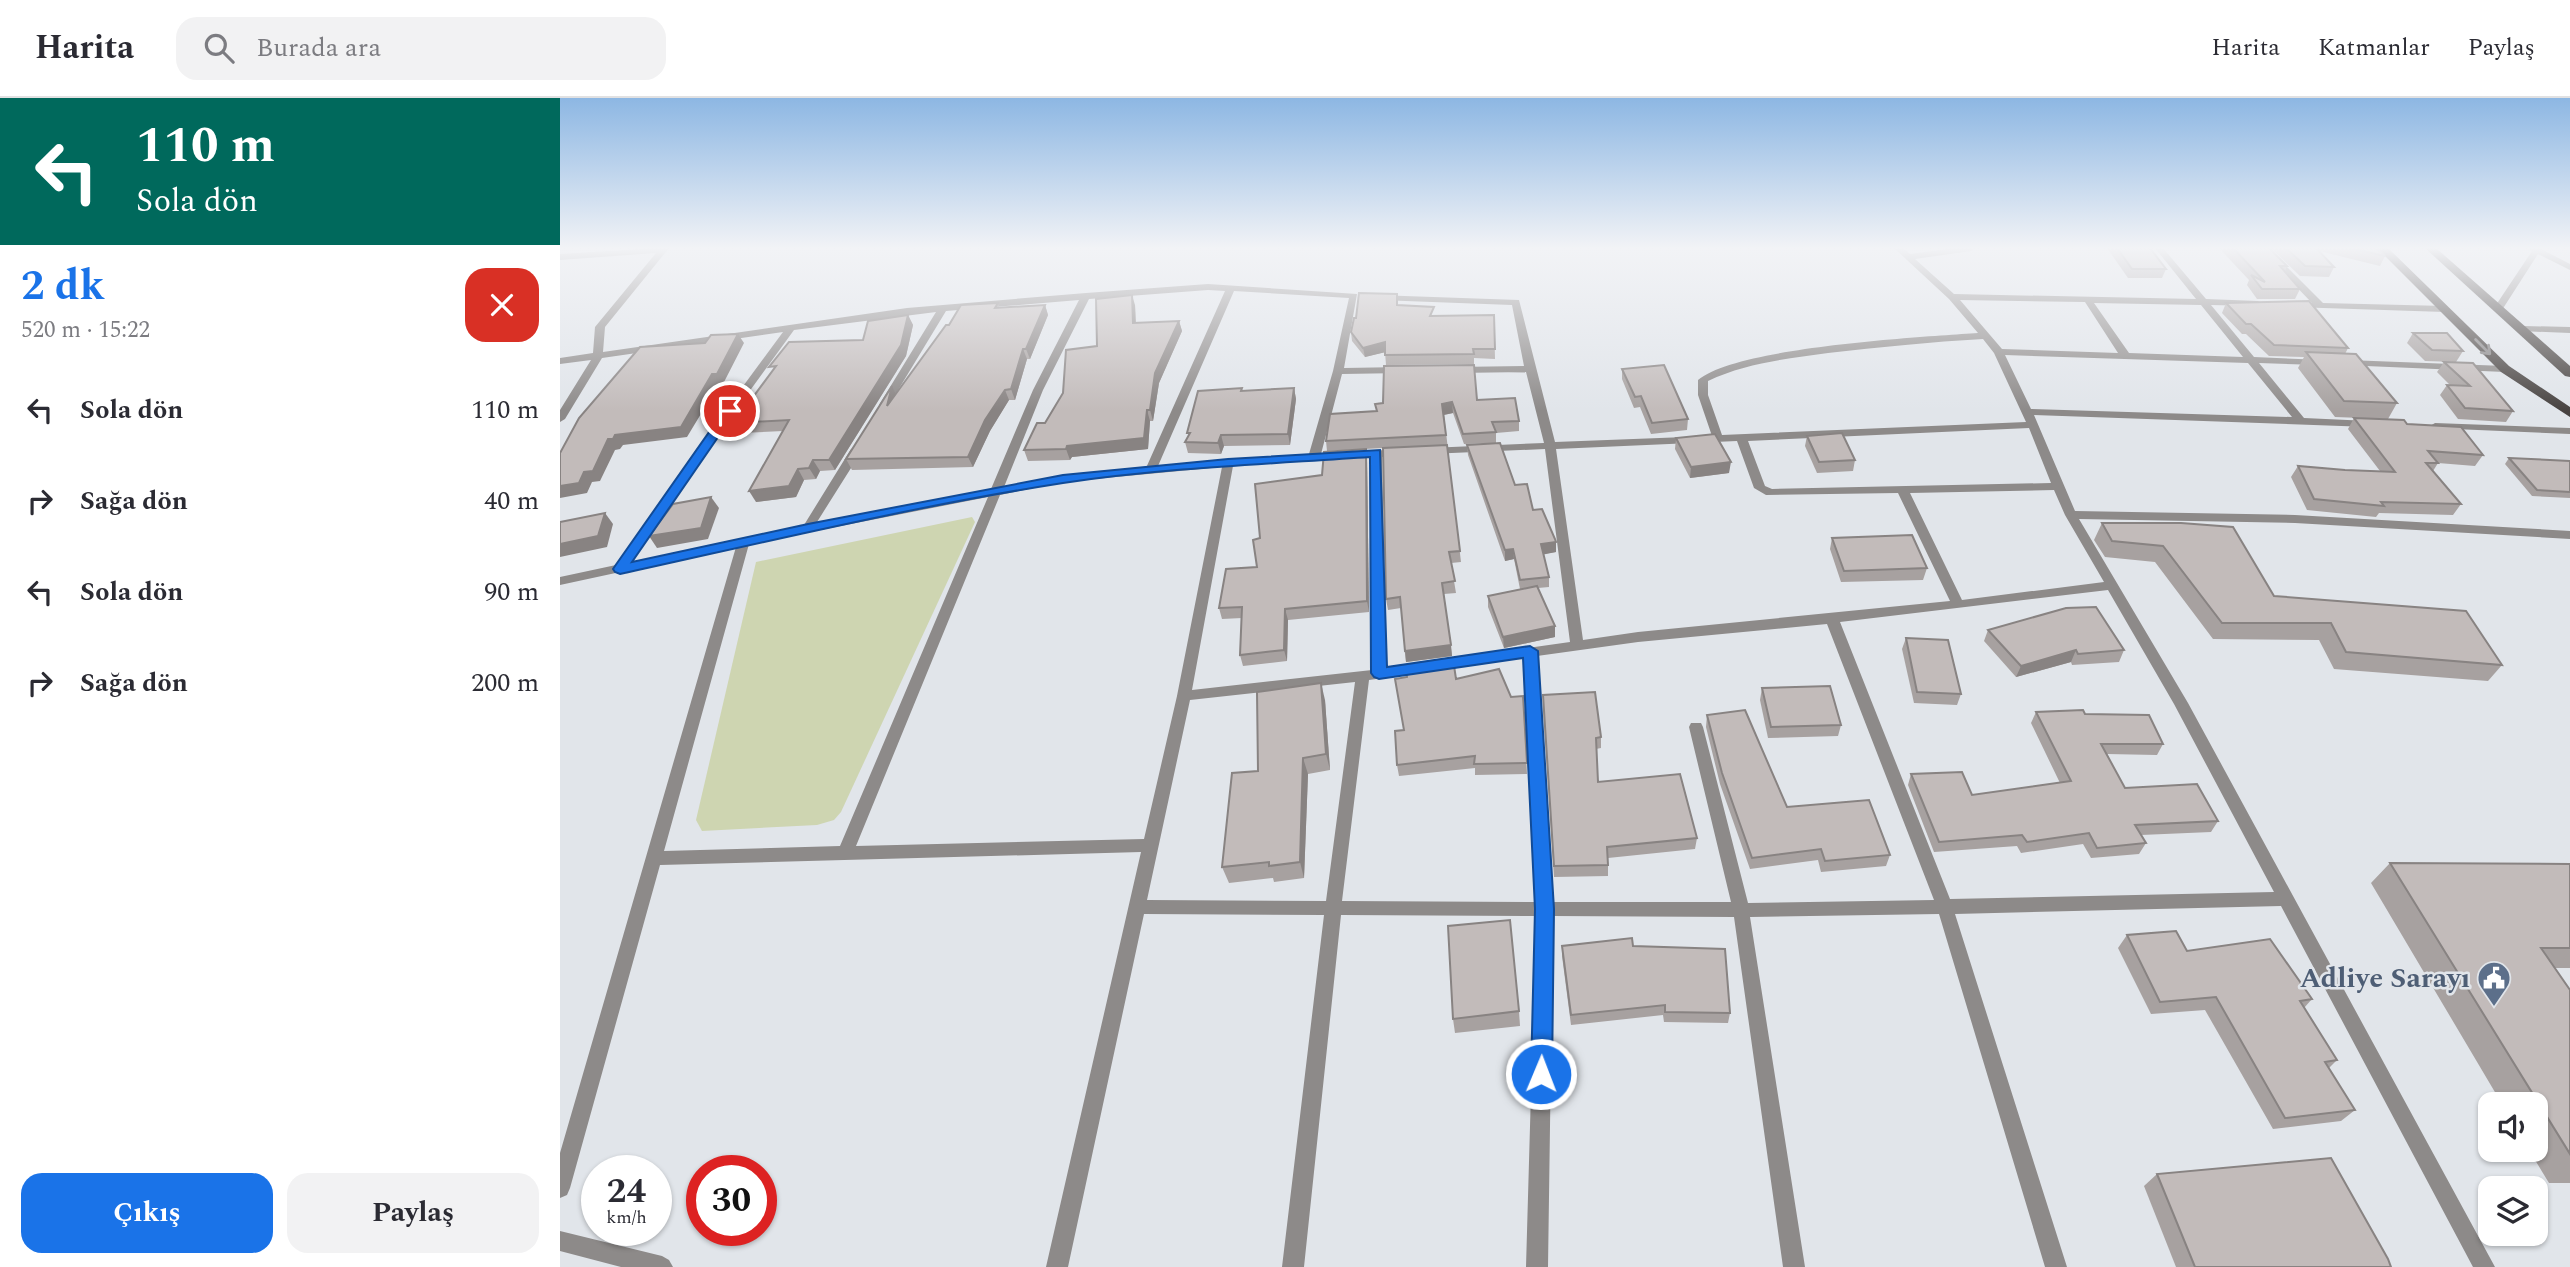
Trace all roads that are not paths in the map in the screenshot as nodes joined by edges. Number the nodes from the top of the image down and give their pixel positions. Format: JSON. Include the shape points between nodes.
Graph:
{"nodes":[{"id":1,"x":2204,"y":302,"type":"edge"},
{"id":2,"x":620,"y":303,"type":"edge"},
{"id":3,"x":1008,"y":303,"type":"edge"},
{"id":4,"x":1083,"y":303,"type":"edge"},
{"id":5,"x":1225,"y":303,"type":"edge"},
{"id":6,"x":1353,"y":303,"type":"edge"},
{"id":7,"x":1516,"y":303,"type":"edge"},
{"id":8,"x":1957,"y":303,"type":"edge"},
{"id":9,"x":2089,"y":303,"type":"edge"},
{"id":10,"x":2222,"y":303,"type":"edge"},
{"id":11,"x":2317,"y":303,"type":"edge"},
{"id":12,"x":2438,"y":303,"type":"edge"},
{"id":13,"x":2493,"y":303,"type":"edge"},
{"id":14,"x":2502,"y":303,"type":"edge"},
{"id":15,"x":2268,"y":304,"type":"edge"},
{"id":16,"x":2281,"y":304,"type":"edge"},
{"id":17,"x":2319,"y":305,"type":"junction"},
{"id":18,"x":943,"y":308,"type":"junction"},
{"id":19,"x":2499,"y":308,"type":"junction"},
{"id":20,"x":2445,"y":309,"type":"junction"},
{"id":21,"x":790,"y":328,"type":"junction"},
{"id":22,"x":2523,"y":329,"type":"junction"},
{"id":23,"x":2570,"y":330,"type":"edge"},
{"id":24,"x":1983,"y":335,"type":"junction"},
{"id":25,"x":1999,"y":352,"type":"junction"},
{"id":26,"x":2125,"y":355,"type":"junction"},
{"id":27,"x":598,"y":356,"type":"junction"},
{"id":28,"x":2250,"y":359,"type":"junction"},
{"id":29,"x":560,"y":361,"type":"edge"},
{"id":30,"x":1530,"y":369,"type":"junction"},
{"id":31,"x":2505,"y":369,"type":"junction"},
{"id":32,"x":1420,"y":370,"type":"edge"},
{"id":33,"x":1448,"y":370,"type":"edge"},
{"id":34,"x":1338,"y":371,"type":"junction"},
{"id":35,"x":2570,"y":373,"type":"edge"},
{"id":36,"x":880,"y":412,"type":"edge"},
{"id":37,"x":2027,"y":412,"type":"junction"},
{"id":38,"x":2570,"y":412,"type":"edge"},
{"id":39,"x":560,"y":419,"type":"edge"},
{"id":40,"x":2301,"y":421,"type":"junction"},
{"id":41,"x":2382,"y":424,"type":"edge"},
{"id":42,"x":2033,"y":425,"type":"junction"},
{"id":43,"x":2422,"y":426,"type":"edge"},
{"id":44,"x":2570,"y":431,"type":"edge"},
{"id":45,"x":865,"y":435,"type":"edge"},
{"id":46,"x":1741,"y":437,"type":"junction"},
{"id":47,"x":1718,"y":438,"type":"junction"},
{"id":48,"x":1550,"y":446,"type":"junction"},
{"id":49,"x":1376,"y":453,"type":"junction"},
{"id":50,"x":1314,"y":457,"type":"junction"},
{"id":51,"x":1228,"y":463,"type":"junction"},
{"id":52,"x":1151,"y":469,"type":"junction"},
{"id":53,"x":2058,"y":486,"type":"junction"},
{"id":54,"x":1903,"y":491,"type":"junction"},
{"id":55,"x":998,"y":492,"type":"junction"},
{"id":56,"x":2071,"y":515,"type":"junction"},
{"id":57,"x":808,"y":528,"type":"junction"},
{"id":58,"x":2570,"y":535,"type":"edge"},
{"id":59,"x":744,"y":542,"type":"junction"},
{"id":60,"x":620,"y":569,"type":"junction"},
{"id":61,"x":560,"y":580,"type":"edge"},
{"id":62,"x":2112,"y":585,"type":"junction"},
{"id":63,"x":1958,"y":604,"type":"junction"},
{"id":64,"x":1832,"y":619,"type":"junction"},
{"id":65,"x":1577,"y":645,"type":"junction"},
{"id":66,"x":1530,"y":651,"type":"junction"},
{"id":67,"x":1379,"y":673,"type":"junction"},
{"id":68,"x":1363,"y":676,"type":"junction"},
{"id":69,"x":1184,"y":696,"type":"junction"},
{"id":70,"x":1696,"y":727,"type":"dead end"},
{"id":71,"x":1151,"y":845,"type":"junction"},
{"id":72,"x":845,"y":854,"type":"junction"},
{"id":73,"x":654,"y":858,"type":"junction"},
{"id":74,"x":2285,"y":899,"type":"junction"},
{"id":75,"x":1137,"y":907,"type":"junction"},
{"id":76,"x":1945,"y":907,"type":"junction"},
{"id":77,"x":1333,"y":908,"type":"junction"},
{"id":78,"x":1545,"y":909,"type":"junction"},
{"id":79,"x":1741,"y":910,"type":"junction"},
{"id":80,"x":560,"y":1188,"type":"edge"},
{"id":81,"x":560,"y":1241,"type":"edge"},
{"id":82,"x":662,"y":1267,"type":"edge"},
{"id":83,"x":1057,"y":1267,"type":"edge"},
{"id":84,"x":1293,"y":1267,"type":"edge"},
{"id":85,"x":1537,"y":1267,"type":"edge"},
{"id":86,"x":1794,"y":1267,"type":"edge"},
{"id":87,"x":2056,"y":1267,"type":"edge"},
{"id":88,"x":2484,"y":1267,"type":"edge"}],
"edges":[{"from":1,"to":28,"type":"street"},
{"from":2,"to":27,"type":"street","via":[[600,327]]},
{"from":3,"to":18,"type":"street"},
{"from":4,"to":55,"type":"street","via":[[1038,390]]},
{"from":5,"to":52,"type":"street"},
{"from":6,"to":34,"type":"street"},
{"from":7,"to":30,"type":"street"},
{"from":8,"to":24,"type":"street"},
{"from":9,"to":26,"type":"street"},
{"from":10,"to":15,"type":"street"},
{"from":11,"to":17,"type":"street"},
{"from":12,"to":20,"type":"main road"},
{"from":13,"to":19,"type":"main road"},
{"from":14,"to":19,"type":"street"},
{"from":16,"to":17,"type":"street"},
{"from":17,"to":20,"type":"street"},
{"from":18,"to":21,"type":"street"},
{"from":18,"to":36,"type":"street"},
{"from":19,"to":22,"type":"main road"},
{"from":20,"to":31,"type":"main road","one_way":true},
{"from":21,"to":27,"type":"street"},
{"from":21,"to":60,"type":"street"},
{"from":22,"to":23,"type":"street"},
{"from":22,"to":35,"type":"main road"},
{"from":24,"to":25,"type":"street"},
{"from":24,"to":47,"type":"street","via":[[1759,358],[1720,371],[1703,380],[1703,395]]},
{"from":25,"to":26,"type":"street"},
{"from":25,"to":37,"type":"street"},
{"from":26,"to":28,"type":"street"},
{"from":27,"to":29,"type":"street"},
{"from":27,"to":39,"type":"street"},
{"from":28,"to":31,"type":"street"},
{"from":28,"to":40,"type":"street"},
{"from":30,"to":33,"type":"street"},
{"from":30,"to":48,"type":"street"},
{"from":31,"to":38,"type":"main road"},
{"from":32,"to":34,"type":"street"},
{"from":34,"to":50,"type":"street"},
{"from":37,"to":40,"type":"street"},
{"from":37,"to":42,"type":"street"},
{"from":40,"to":41,"type":"street"},
{"from":42,"to":46,"type":"street"},
{"from":42,"to":53,"type":"street"},
{"from":43,"to":44,"type":"street"},
{"from":45,"to":57,"type":"street"},
{"from":46,"to":47,"type":"street"},
{"from":46,"to":54,"type":"street","via":[[1760,488],[1770,494]]},
{"from":47,"to":48,"type":"street"},
{"from":48,"to":49,"type":"street"},
{"from":48,"to":65,"type":"street"},
{"from":49,"to":50,"type":"street"},
{"from":49,"to":67,"type":"street"},
{"from":50,"to":51,"type":"street"},
{"from":51,"to":52,"type":"street"},
{"from":51,"to":69,"type":"street"},
{"from":52,"to":55,"type":"street"},
{"from":53,"to":54,"type":"street"},
{"from":53,"to":56,"type":"street"},
{"from":54,"to":63,"type":"street"},
{"from":55,"to":57,"type":"street"},
{"from":55,"to":72,"type":"street"},
{"from":56,"to":58,"type":"street","via":[[2295,519]]},
{"from":56,"to":62,"type":"street"},
{"from":57,"to":59,"type":"street"},
{"from":59,"to":60,"type":"street"},
{"from":59,"to":73,"type":"street"},
{"from":60,"to":61,"type":"street"},
{"from":62,"to":63,"type":"street"},
{"from":62,"to":74,"type":"street"},
{"from":63,"to":64,"type":"street"},
{"from":64,"to":65,"type":"street"},
{"from":64,"to":76,"type":"street"},
{"from":65,"to":66,"type":"street"},
{"from":66,"to":67,"type":"street"},
{"from":66,"to":78,"type":"street"},
{"from":67,"to":68,"type":"street"},
{"from":68,"to":69,"type":"street"},
{"from":68,"to":77,"type":"street"},
{"from":69,"to":71,"type":"street"},
{"from":70,"to":79,"type":"street"},
{"from":71,"to":72,"type":"street"},
{"from":71,"to":75,"type":"street"},
{"from":72,"to":73,"type":"street"},
{"from":73,"to":80,"type":"street"},
{"from":74,"to":76,"type":"street"},
{"from":74,"to":88,"type":"street"},
{"from":75,"to":77,"type":"street"},
{"from":75,"to":83,"type":"street"},
{"from":76,"to":79,"type":"street"},
{"from":76,"to":87,"type":"street"},
{"from":77,"to":78,"type":"street"},
{"from":77,"to":84,"type":"street"},
{"from":78,"to":79,"type":"street"},
{"from":78,"to":85,"type":"street"},
{"from":79,"to":86,"type":"street"},
{"from":81,"to":82,"type":"street"}]}
